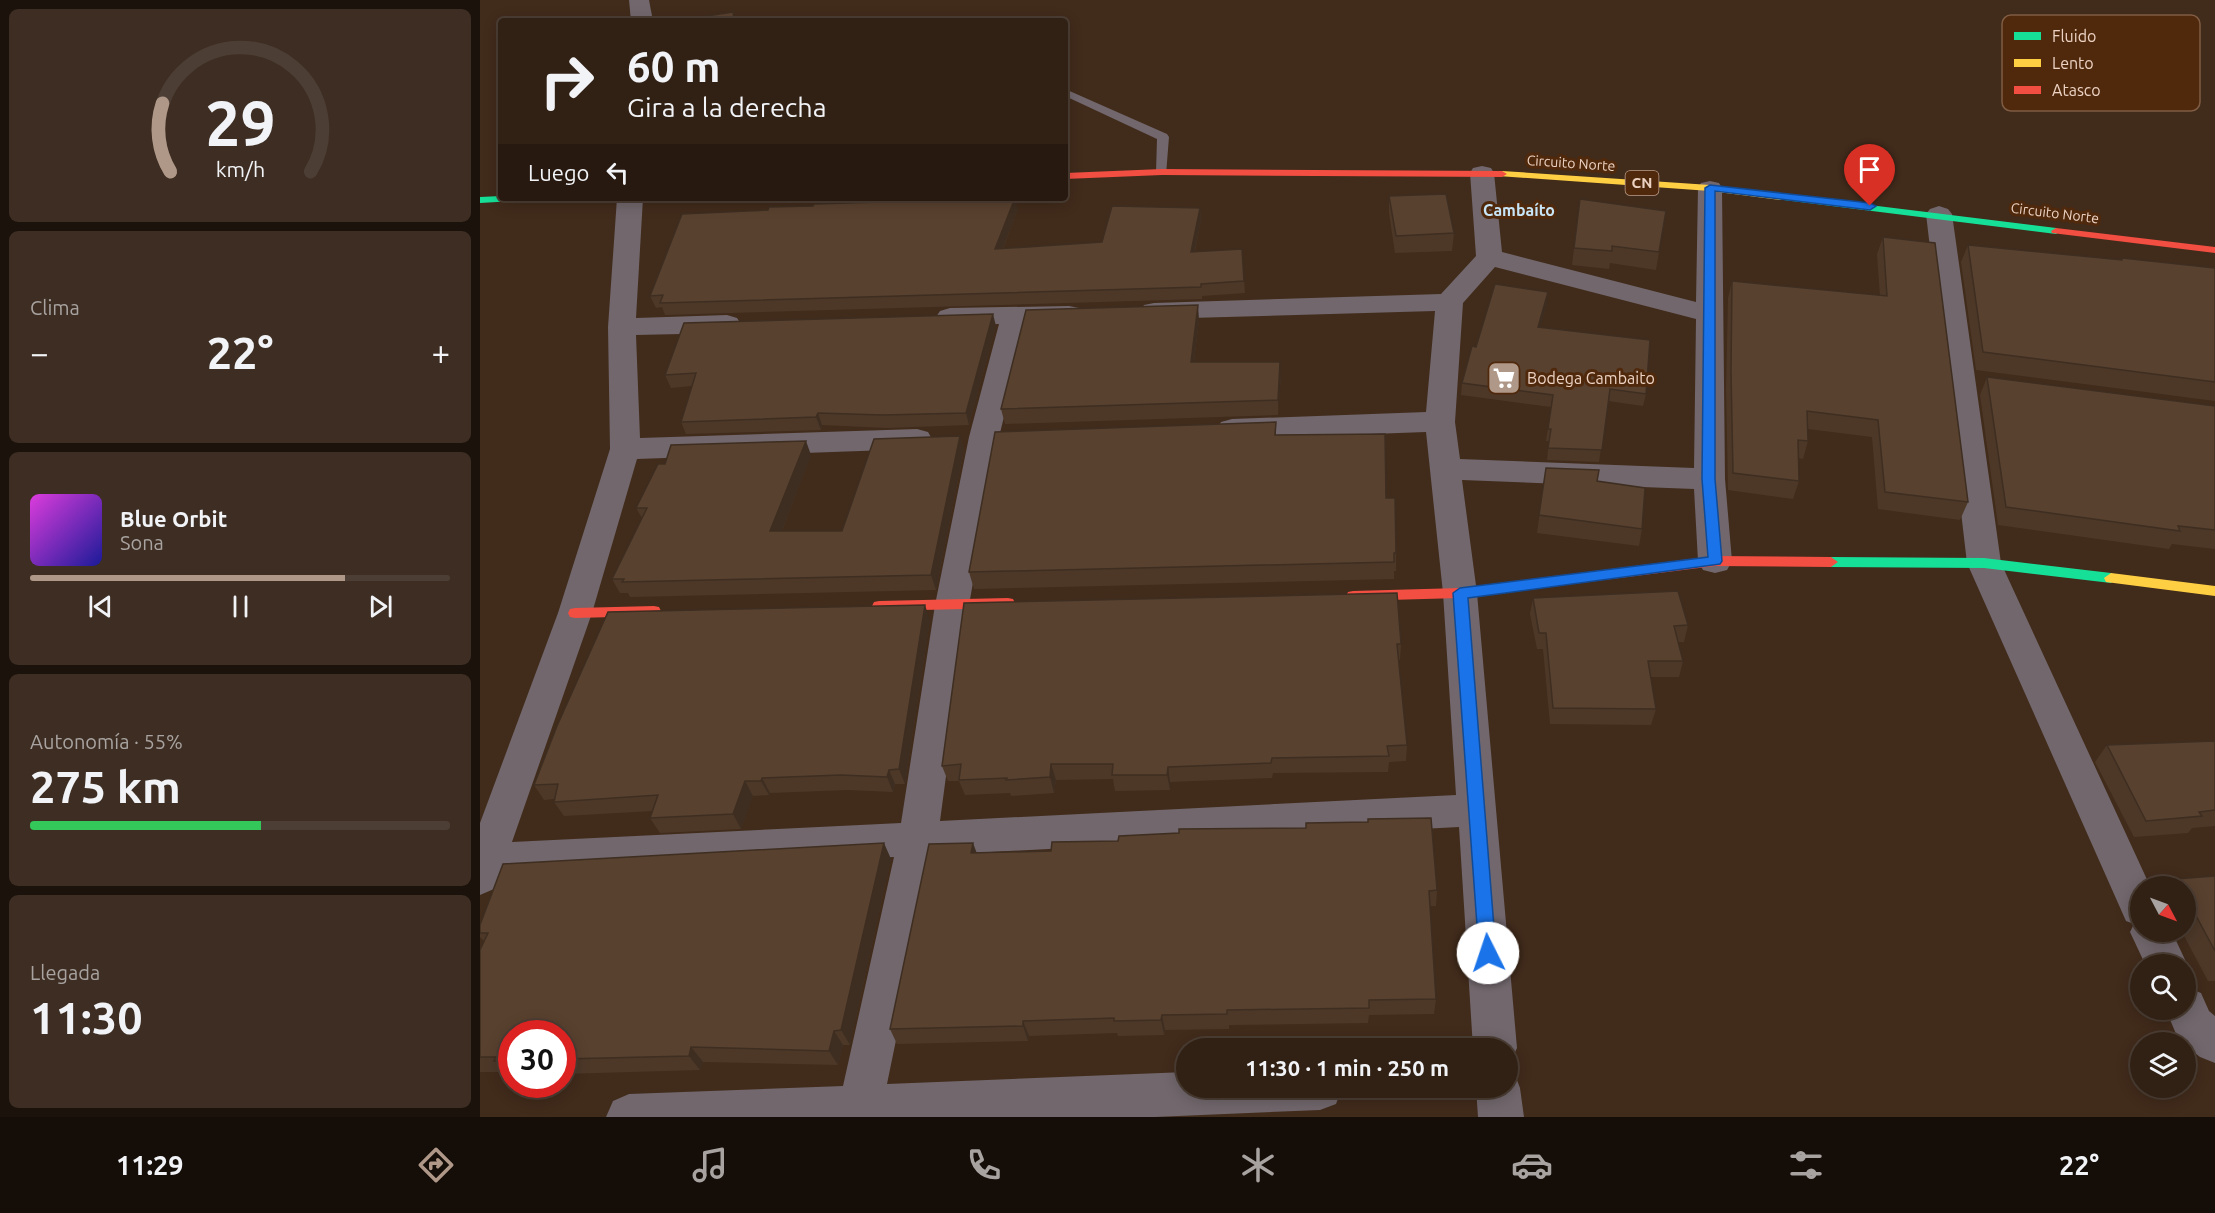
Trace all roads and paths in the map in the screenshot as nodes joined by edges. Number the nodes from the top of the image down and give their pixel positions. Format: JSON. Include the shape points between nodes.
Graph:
{"nodes":[{"id":1,"x":639,"y":0,"type":"edge"},
{"id":2,"x":642,"y":18,"type":"edge"},
{"id":3,"x":1068,"y":93,"type":"edge"},
{"id":4,"x":1162,"y":172,"type":"junction"},
{"id":5,"x":1482,"y":173,"type":"junction"},
{"id":6,"x":1068,"y":176,"type":"edge"},
{"id":7,"x":1710,"y":188,"type":"junction"},
{"id":8,"x":498,"y":199,"type":"edge"},
{"id":9,"x":480,"y":200,"type":"edge"},
{"id":10,"x":630,"y":201,"type":"edge"},
{"id":11,"x":1939,"y":214,"type":"junction"},
{"id":12,"x":2215,"y":250,"type":"edge"},
{"id":13,"x":1489,"y":257,"type":"junction"},
{"id":14,"x":1449,"y":302,"type":"junction"},
{"id":15,"x":1708,"y":314,"type":"junction"},
{"id":16,"x":1015,"y":315,"type":"junction"},
{"id":17,"x":920,"y":318,"type":"edge"},
{"id":18,"x":753,"y":323,"type":"edge"},
{"id":19,"x":622,"y":327,"type":"junction"},
{"id":20,"x":1959,"y":380,"type":"junction"},
{"id":21,"x":1994,"y":385,"type":"edge"},
{"id":22,"x":1440,"y":422,"type":"junction"},
{"id":23,"x":1208,"y":430,"type":"edge"},
{"id":24,"x":975,"y":437,"type":"junction"},
{"id":25,"x":626,"y":449,"type":"junction"},
{"id":26,"x":1446,"y":469,"type":"junction"},
{"id":27,"x":1709,"y":479,"type":"junction"},
{"id":28,"x":1715,"y":561,"type":"junction"},
{"id":29,"x":1984,"y":563,"type":"junction"},
{"id":30,"x":2215,"y":591,"type":"edge"},
{"id":31,"x":1460,"y":593,"type":"junction"},
{"id":32,"x":1342,"y":596,"type":"edge"},
{"id":33,"x":1023,"y":603,"type":"edge"},
{"id":34,"x":952,"y":604,"type":"junction"},
{"id":35,"x":869,"y":606,"type":"edge"},
{"id":36,"x":669,"y":611,"type":"edge"},
{"id":37,"x":575,"y":613,"type":"junction"},
{"id":38,"x":1477,"y":810,"type":"junction"},
{"id":39,"x":918,"y":839,"type":"junction"},
{"id":40,"x":483,"y":869,"type":"edge"},
{"id":41,"x":2130,"y":886,"type":"edge"},
{"id":42,"x":2191,"y":1020,"type":"edge"},
{"id":43,"x":1494,"y":1038,"type":"edge"},
{"id":44,"x":2215,"y":1042,"type":"edge"},
{"id":45,"x":1176,"y":1092,"type":"edge"},
{"id":46,"x":1499,"y":1098,"type":"edge"},
{"id":47,"x":859,"y":1112,"type":"edge"},
{"id":48,"x":629,"y":1117,"type":"edge"},
{"id":49,"x":1501,"y":1117,"type":"edge"}],
"edges":[{"from":1,"to":2,"type":"street"},
{"from":3,"to":4,"type":"lane","via":[[1163,137]]},
{"from":4,"to":5,"type":"main road","name":"Circuito Norte","number":"CN"},
{"from":4,"to":6,"type":"main road","name":"Circuito Norte","number":"CN"},
{"from":5,"to":7,"type":"main road","name":"Circuito Norte","number":"CN"},
{"from":5,"to":13,"type":"street"},
{"from":7,"to":11,"type":"main road","name":"Circuito Norte","number":"CN"},
{"from":7,"to":15,"type":"street"},
{"from":8,"to":9,"type":"main road"},
{"from":10,"to":19,"type":"street"},
{"from":11,"to":12,"type":"main road","name":"Circuito Norte","number":"CN"},
{"from":11,"to":20,"type":"street"},
{"from":13,"to":14,"type":"street"},
{"from":13,"to":15,"type":"street"},
{"from":14,"to":16,"type":"street"},
{"from":14,"to":22,"type":"street"},
{"from":15,"to":27,"type":"street"},
{"from":16,"to":17,"type":"street"},
{"from":16,"to":24,"type":"street"},
{"from":18,"to":19,"type":"street"},
{"from":19,"to":25,"type":"street"},
{"from":20,"to":21,"type":"street"},
{"from":20,"to":29,"type":"street"},
{"from":22,"to":23,"type":"street"},
{"from":22,"to":26,"type":"street"},
{"from":24,"to":25,"type":"street"},
{"from":24,"to":34,"type":"street"},
{"from":25,"to":37,"type":"street"},
{"from":26,"to":27,"type":"street"},
{"from":26,"to":31,"type":"street"},
{"from":27,"to":28,"type":"street"},
{"from":28,"to":29,"type":"main road"},
{"from":28,"to":31,"type":"main road"},
{"from":29,"to":30,"type":"main road"},
{"from":29,"to":41,"type":"street"},
{"from":31,"to":32,"type":"main road"},
{"from":31,"to":38,"type":"street"},
{"from":33,"to":34,"type":"main road"},
{"from":34,"to":35,"type":"main road"},
{"from":34,"to":39,"type":"street"},
{"from":36,"to":37,"type":"main road"},
{"from":37,"to":40,"type":"street"},
{"from":38,"to":39,"type":"street"},
{"from":38,"to":43,"type":"street"},
{"from":39,"to":40,"type":"street"},
{"from":39,"to":47,"type":"street"},
{"from":42,"to":44,"type":"street"},
{"from":45,"to":47,"type":"street"},
{"from":46,"to":49,"type":"street"},
{"from":47,"to":48,"type":"street"}]}
